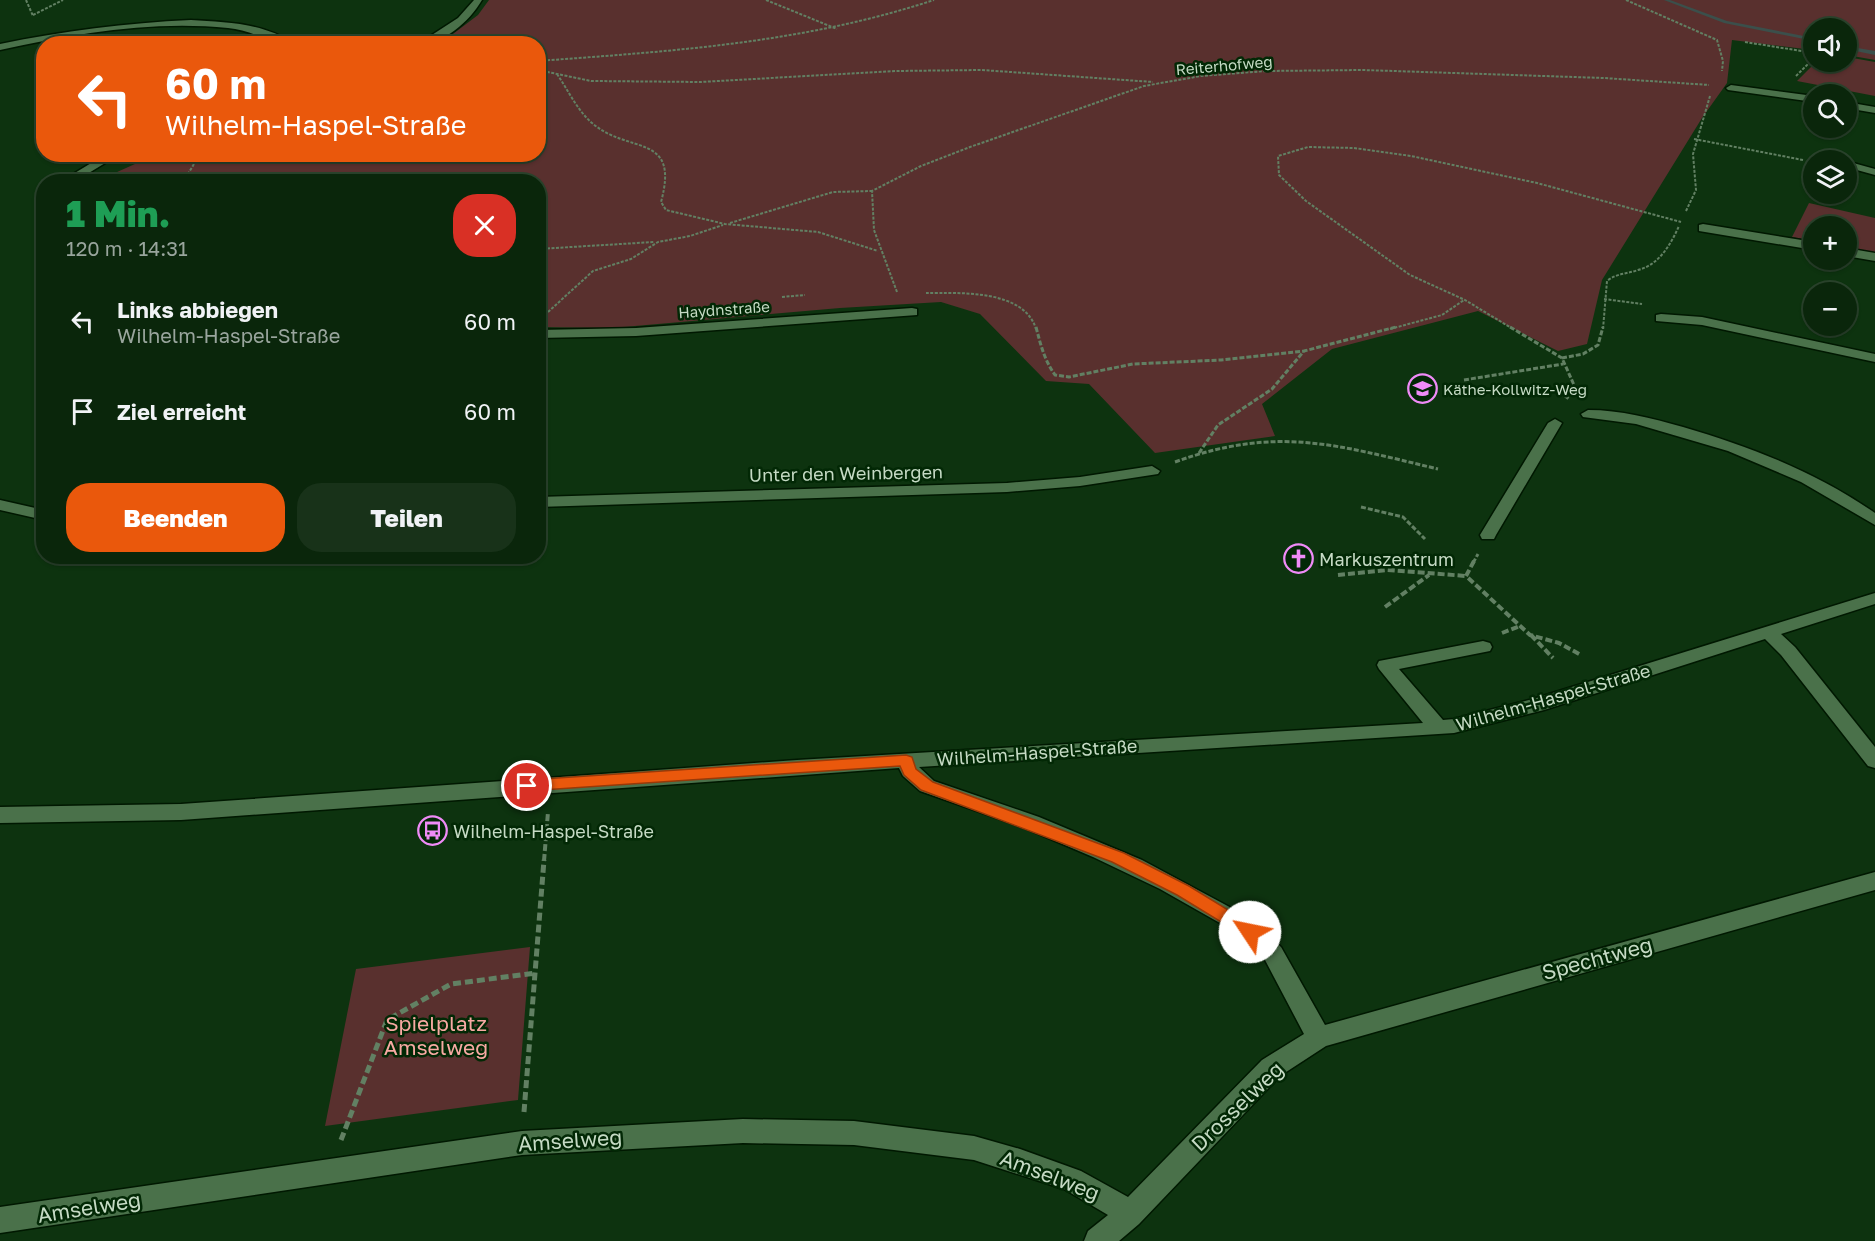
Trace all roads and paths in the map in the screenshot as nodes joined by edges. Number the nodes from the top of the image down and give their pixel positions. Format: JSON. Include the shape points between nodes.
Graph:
{"nodes":[{"id":1,"x":26,"y":0,"type":"edge"},
{"id":2,"x":63,"y":0,"type":"edge"},
{"id":3,"x":478,"y":0,"type":"edge"},
{"id":4,"x":766,"y":0,"type":"edge"},
{"id":5,"x":934,"y":0,"type":"edge"},
{"id":6,"x":1626,"y":0,"type":"edge"},
{"id":7,"x":33,"y":15,"type":"junction"},
{"id":8,"x":36,"y":22,"type":"dead end"},
{"id":9,"x":838,"y":29,"type":"junction"},
{"id":10,"x":62,"y":36,"type":"edge"},
{"id":11,"x":272,"y":36,"type":"edge"},
{"id":12,"x":436,"y":36,"type":"edge"},
{"id":13,"x":36,"y":40,"type":"edge"},
{"id":14,"x":1745,"y":42,"type":"dead end"},
{"id":15,"x":0,"y":46,"type":"edge"},
{"id":16,"x":1803,"y":51,"type":"edge"},
{"id":17,"x":546,"y":60,"type":"edge"},
{"id":18,"x":546,"y":71,"type":"edge"},
{"id":19,"x":1722,"y":72,"type":"dead end"},
{"id":20,"x":557,"y":73,"type":"junction"},
{"id":21,"x":1157,"y":83,"type":"junction"},
{"id":22,"x":1731,"y":88,"type":"junction"},
{"id":23,"x":1803,"y":98,"type":"edge"},
{"id":24,"x":1857,"y":107,"type":"edge"},
{"id":25,"x":1875,"y":110,"type":"edge"},
{"id":26,"x":1694,"y":139,"type":"junction"},
{"id":27,"x":1803,"y":160,"type":"dead end"},
{"id":28,"x":101,"y":162,"type":"edge"},
{"id":29,"x":1857,"y":167,"type":"edge"},
{"id":30,"x":1875,"y":172,"type":"edge"},
{"id":31,"x":79,"y":174,"type":"edge"},
{"id":32,"x":872,"y":191,"type":"junction"},
{"id":33,"x":1686,"y":212,"type":"dead end"},
{"id":34,"x":1681,"y":222,"type":"dead end"},
{"id":35,"x":725,"y":224,"type":"junction"},
{"id":36,"x":1703,"y":228,"type":"dead end"},
{"id":37,"x":1675,"y":235,"type":"dead end"},
{"id":38,"x":658,"y":242,"type":"junction"},
{"id":39,"x":1803,"y":244,"type":"edge"},
{"id":40,"x":546,"y":250,"type":"edge"},
{"id":41,"x":879,"y":251,"type":"junction"},
{"id":42,"x":1857,"y":254,"type":"edge"},
{"id":43,"x":1875,"y":257,"type":"edge"},
{"id":44,"x":898,"y":293,"type":"junction"},
{"id":45,"x":1604,"y":299,"type":"junction"},
{"id":46,"x":1465,"y":300,"type":"junction"},
{"id":47,"x":548,"y":312,"type":"dead end"},
{"id":48,"x":912,"y":312,"type":"joint"},
{"id":49,"x":1661,"y":318,"type":"joint"},
{"id":50,"x":546,"y":334,"type":"edge"},
{"id":51,"x":1302,"y":353,"type":"junction"},
{"id":52,"x":1562,"y":358,"type":"junction"},
{"id":53,"x":1875,"y":358,"type":"edge"},
{"id":54,"x":1563,"y":364,"type":"junction"},
{"id":55,"x":1464,"y":380,"type":"dead end"},
{"id":56,"x":1588,"y":414,"type":"joint"},
{"id":57,"x":1555,"y":423,"type":"dead end"},
{"id":58,"x":1199,"y":453,"type":"junction"},
{"id":59,"x":1438,"y":469,"type":"dead end"},
{"id":60,"x":1152,"y":471,"type":"joint"},
{"id":61,"x":546,"y":502,"type":"edge"},
{"id":62,"x":0,"y":505,"type":"edge"},
{"id":63,"x":1361,"y":507,"type":"dead end"},
{"id":64,"x":36,"y":513,"type":"edge"},
{"id":65,"x":1875,"y":520,"type":"edge"},
{"id":66,"x":1488,"y":536,"type":"joint"},
{"id":67,"x":1425,"y":539,"type":"dead end"},
{"id":68,"x":1430,"y":574,"type":"junction"},
{"id":69,"x":1338,"y":575,"type":"dead end"},
{"id":70,"x":1466,"y":576,"type":"junction"},
{"id":71,"x":1875,"y":598,"type":"edge"},
{"id":72,"x":1386,"y":607,"type":"dead end"},
{"id":73,"x":1520,"y":626,"type":"junction"},
{"id":74,"x":1511,"y":631,"type":"dead end"},
{"id":75,"x":1768,"y":633,"type":"junction"},
{"id":76,"x":1530,"y":634,"type":"junction"},
{"id":77,"x":1483,"y":647,"type":"dead end"},
{"id":78,"x":1581,"y":655,"type":"dead end"},
{"id":79,"x":1553,"y":658,"type":"dead end"},
{"id":80,"x":1437,"y":727,"type":"junction"},
{"id":81,"x":906,"y":761,"type":"junction"},
{"id":82,"x":1875,"y":761,"type":"edge"},
{"id":83,"x":550,"y":784,"type":"junction"},
{"id":84,"x":0,"y":815,"type":"edge"},
{"id":85,"x":1875,"y":881,"type":"edge"},
{"id":86,"x":536,"y":973,"type":"junction"},
{"id":87,"x":1319,"y":1037,"type":"junction"},
{"id":88,"x":522,"y":1143,"type":"junction"},
{"id":89,"x":330,"y":1170,"type":"junction"},
{"id":90,"x":1129,"y":1215,"type":"junction"},
{"id":91,"x":0,"y":1220,"type":"edge"},
{"id":92,"x":1098,"y":1241,"type":"edge"}],
"edges":[{"from":1,"to":7,"type":"path"},
{"from":2,"to":7,"type":"path"},
{"from":3,"to":12,"type":"street"},
{"from":4,"to":9,"type":"path"},
{"from":5,"to":9,"type":"path"},
{"from":6,"to":19,"type":"path","via":[[1717,40]]},
{"from":7,"to":8,"type":"path"},
{"from":9,"to":17,"type":"path","via":[[699,50]]},
{"from":10,"to":11,"type":"street","via":[[199,24],[261,31]]},
{"from":13,"to":15,"type":"street"},
{"from":14,"to":16,"type":"path"},
{"from":18,"to":20,"type":"path"},
{"from":20,"to":21,"type":"path","via":[[591,81],[701,82],[982,70]]},
{"from":20,"to":35,"type":"path","via":[[592,124],[663,158],[668,171],[661,202],[666,210]]},
{"from":21,"to":22,"type":"path","name":"Reiterhofweg","via":[[1258,72],[1357,70],[1623,78]]},
{"from":21,"to":32,"type":"path","name":"Reiterhofweg","via":[[971,145]]},
{"from":22,"to":23,"type":"street"},
{"from":22,"to":26,"type":"path","via":[[1713,89]]},
{"from":24,"to":25,"type":"street"},
{"from":26,"to":27,"type":"path"},
{"from":26,"to":33,"type":"path","via":[[1696,190]]},
{"from":28,"to":31,"type":"street"},
{"from":29,"to":30,"type":"street"},
{"from":32,"to":35,"type":"path","via":[[833,192]]},
{"from":32,"to":41,"type":"path","via":[[869,210]]},
{"from":34,"to":46,"type":"path","via":[[1479,168],[1383,152],[1318,146],[1278,156],[1279,175],[1306,201],[1410,275]]},
{"from":35,"to":38,"type":"path"},
{"from":35,"to":41,"type":"path","via":[[818,232]]},
{"from":36,"to":39,"type":"street"},
{"from":37,"to":45,"type":"path","via":[[1644,269],[1612,276],[1607,281]]},
{"from":38,"to":40,"type":"path"},
{"from":38,"to":47,"type":"path","via":[[631,259],[593,271]]},
{"from":41,"to":44,"type":"path"},
{"from":42,"to":43,"type":"street"},
{"from":44,"to":48,"type":"path"},
{"from":44,"to":51,"type":"path","via":[[974,295],[1020,308],[1030,315],[1041,353],[1055,375],[1133,364]]},
{"from":45,"to":49,"type":"path","via":[[1641,304]]},
{"from":45,"to":52,"type":"path","via":[[1604,324],[1598,345],[1583,354]]},
{"from":46,"to":51,"type":"path","via":[[1442,315]]},
{"from":46,"to":52,"type":"path"},
{"from":48,"to":50,"type":"street","name":"Haydnstraße","via":[[636,332]]},
{"from":49,"to":53,"type":"street","via":[[1702,321]]},
{"from":51,"to":58,"type":"path","via":[[1272,389],[1218,425]]},
{"from":52,"to":54,"type":"path"},
{"from":54,"to":55,"type":"path"},
{"from":54,"to":56,"type":"path","via":[[1574,385],[1564,396]]},
{"from":56,"to":65,"type":"street","via":[[1610,414],[1655,424],[1756,455],[1808,477]]},
{"from":57,"to":66,"type":"street"},
{"from":58,"to":59,"type":"path","via":[[1278,440],[1350,448]]},
{"from":58,"to":60,"type":"path"},
{"from":60,"to":61,"type":"street","name":"Unter den Weinbergen","via":[[1068,484],[981,490]]},
{"from":62,"to":64,"type":"street"},
{"from":63,"to":67,"type":"path","via":[[1403,517]]},
{"from":66,"to":70,"type":"path"},
{"from":68,"to":69,"type":"path","via":[[1387,570]]},
{"from":68,"to":70,"type":"path"},
{"from":68,"to":72,"type":"path"},
{"from":70,"to":73,"type":"path"},
{"from":71,"to":75,"type":"street","name":"Wilhelm-Haspel-Straße"},
{"from":73,"to":74,"type":"path"},
{"from":73,"to":76,"type":"path"},
{"from":75,"to":80,"type":"street","name":"Wilhelm-Haspel-Straße","via":[[1537,705]]},
{"from":75,"to":82,"type":"street","via":[[1788,651]]},
{"from":76,"to":78,"type":"path"},
{"from":76,"to":79,"type":"path"},
{"from":77,"to":80,"type":"street","via":[[1386,665]]},
{"from":80,"to":81,"type":"street","name":"Wilhelm-Haspel-Straße"},
{"from":81,"to":83,"type":"street","name":"Wilhelm-Haspel-Straße"},
{"from":81,"to":87,"type":"street","via":[[909,771],[927,786],[1118,857],[1236,921],[1264,942],[1287,974],[1301,1009]]},
{"from":83,"to":84,"type":"street","name":"Wilhelm-Haspel-Straße","via":[[181,812]]},
{"from":83,"to":86,"type":"path"},
{"from":85,"to":87,"type":"street","name":"Spechtweg"},
{"from":86,"to":88,"type":"path"},
{"from":86,"to":89,"type":"path","via":[[451,984],[387,1020]]},
{"from":87,"to":90,"type":"street","name":"Drosselweg","via":[[1271,1068]]},
{"from":88,"to":89,"type":"street","name":"Amselweg"},
{"from":88,"to":90,"type":"street","name":"Amselweg","via":[[743,1131],[854,1133],[974,1148],[1020,1161],[1072,1180]]},
{"from":89,"to":91,"type":"street","name":"Amselweg"},
{"from":90,"to":92,"type":"street","name":"Drosselweg"}]}
